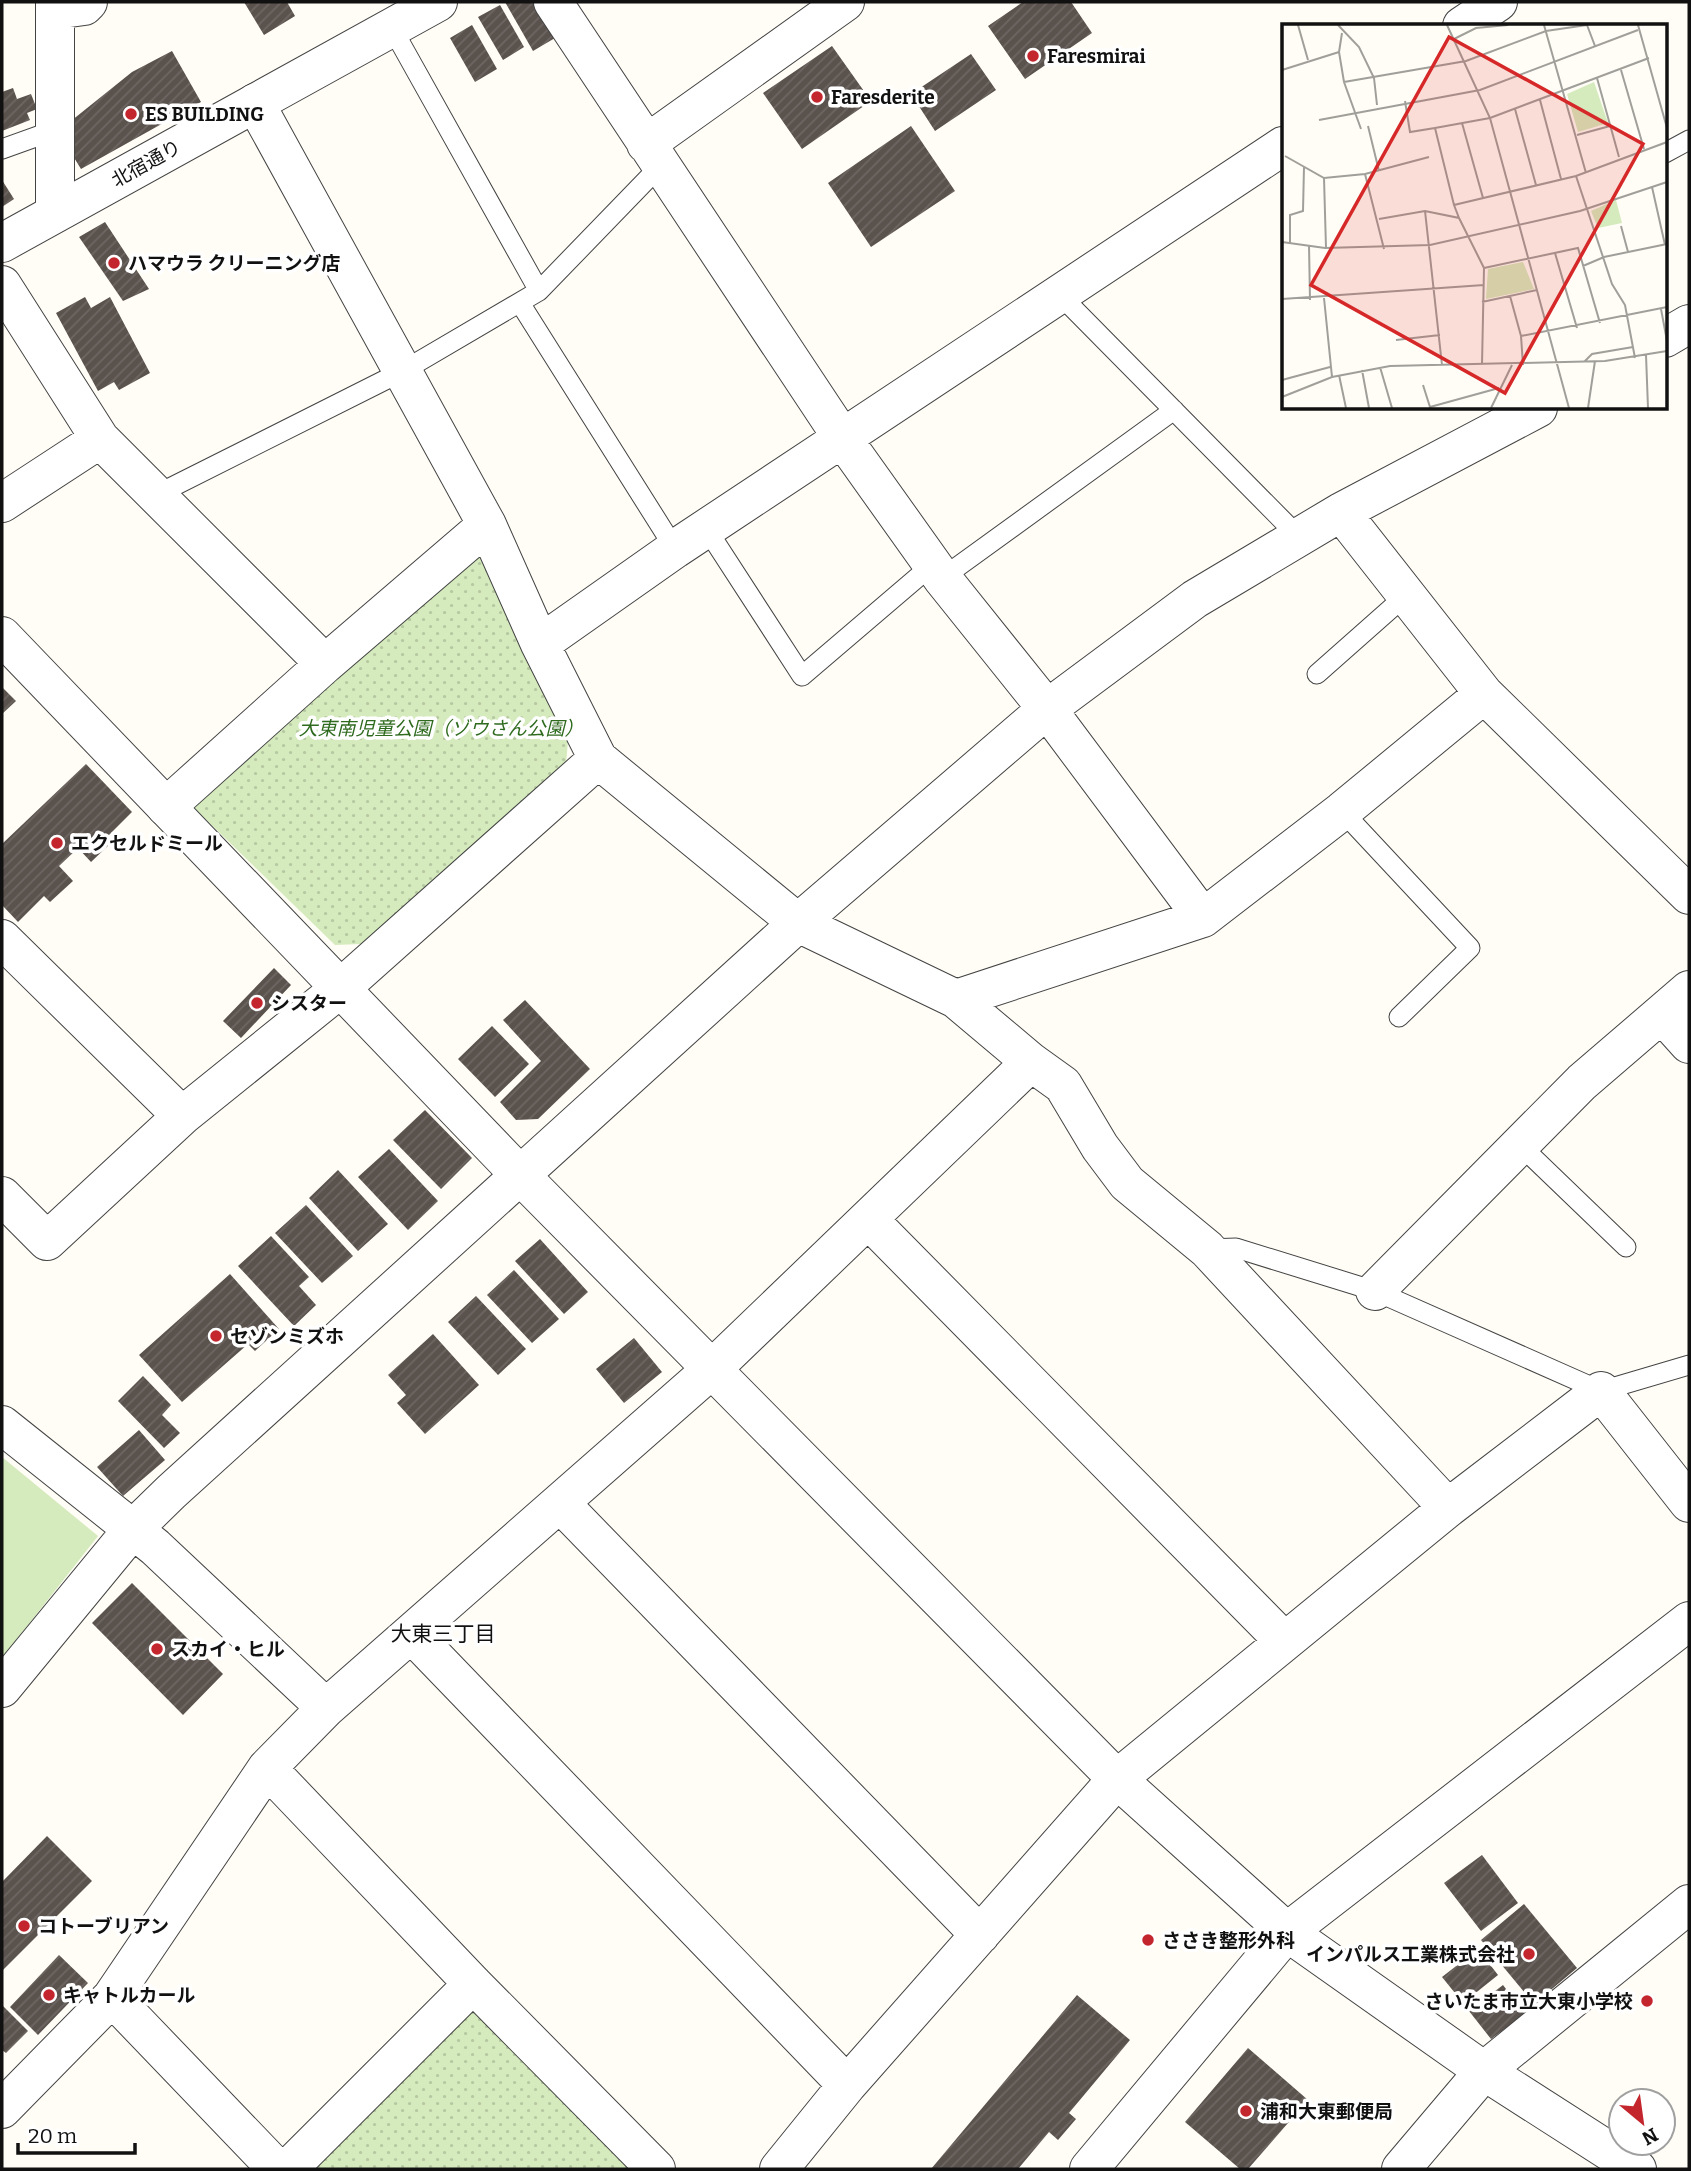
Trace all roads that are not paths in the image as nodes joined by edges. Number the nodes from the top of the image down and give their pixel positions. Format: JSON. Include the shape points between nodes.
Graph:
{"nodes":[{"id":1,"x":438,"y":2,"type":"edge"},
{"id":2,"x":553,"y":2,"type":"edge"},
{"id":3,"x":845,"y":2,"type":"edge"},
{"id":4,"x":1498,"y":2,"type":"edge"},
{"id":5,"x":66,"y":5,"type":"edge"},
{"id":6,"x":1465,"y":24,"type":"edge"},
{"id":7,"x":392,"y":28,"type":"junction"},
{"id":8,"x":255,"y":103,"type":"junction"},
{"id":9,"x":55,"y":130,"type":"junction"},
{"id":10,"x":1689,"y":140,"type":"edge"},
{"id":11,"x":1282,"y":147,"type":"edge"},
{"id":12,"x":2,"y":149,"type":"edge"},
{"id":13,"x":1666,"y":152,"type":"edge"},
{"id":14,"x":653,"y":155,"type":"junction"},
{"id":15,"x":55,"y":213,"type":"junction"},
{"id":16,"x":2,"y":243,"type":"edge"},
{"id":17,"x":2,"y":285,"type":"edge"},
{"id":18,"x":539,"y":290,"type":"junction"},
{"id":19,"x":1061,"y":296,"type":"junction"},
{"id":20,"x":520,"y":303,"type":"junction"},
{"id":21,"x":1689,"y":324,"type":"edge"},
{"id":22,"x":1666,"y":337,"type":"edge"},
{"id":23,"x":401,"y":372,"type":"junction"},
{"id":24,"x":1174,"y":411,"type":"junction"},
{"id":25,"x":1523,"y":411,"type":"edge"},
{"id":26,"x":100,"y":439,"type":"junction"},
{"id":27,"x":843,"y":439,"type":"junction"},
{"id":28,"x":154,"y":496,"type":"junction"},
{"id":29,"x":2,"y":503,"type":"edge"},
{"id":30,"x":1340,"y":512,"type":"junction"},
{"id":31,"x":487,"y":525,"type":"junction"},
{"id":32,"x":706,"y":528,"type":"junction"},
{"id":33,"x":1299,"y":537,"type":"junction"},
{"id":34,"x":675,"y":549,"type":"junction"},
{"id":35,"x":937,"y":571,"type":"junction"},
{"id":36,"x":1404,"y":597,"type":"junction"},
{"id":37,"x":2,"y":636,"type":"edge"},
{"id":38,"x":540,"y":644,"type":"junction"},
{"id":39,"x":325,"y":664,"type":"junction"},
{"id":40,"x":1317,"y":674,"type":"dead end"},
{"id":41,"x":1484,"y":694,"type":"junction"},
{"id":42,"x":1047,"y":709,"type":"junction"},
{"id":43,"x":598,"y":759,"type":"junction"},
{"id":44,"x":166,"y":807,"type":"junction"},
{"id":45,"x":1342,"y":811,"type":"junction"},
{"id":46,"x":1689,"y":895,"type":"edge"},
{"id":47,"x":1203,"y":918,"type":"junction"},
{"id":48,"x":798,"y":923,"type":"junction"},
{"id":49,"x":2,"y":939,"type":"edge"},
{"id":50,"x":342,"y":987,"type":"junction"},
{"id":51,"x":956,"y":999,"type":"junction"},
{"id":52,"x":1676,"y":1002,"type":"edge"},
{"id":53,"x":1399,"y":1017,"type":"dead end"},
{"id":54,"x":1689,"y":1044,"type":"edge"},
{"id":55,"x":1031,"y":1062,"type":"junction"},
{"id":56,"x":182,"y":1116,"type":"junction"},
{"id":57,"x":1519,"y":1144,"type":"junction"},
{"id":58,"x":519,"y":1174,"type":"junction"},
{"id":59,"x":2,"y":1196,"type":"edge"},
{"id":60,"x":868,"y":1219,"type":"junction"},
{"id":61,"x":1626,"y":1247,"type":"dead end"},
{"id":62,"x":1207,"y":1249,"type":"junction"},
{"id":63,"x":1375,"y":1291,"type":"junction"},
{"id":64,"x":1689,"y":1365,"type":"edge"},
{"id":65,"x":712,"y":1369,"type":"junction"},
{"id":66,"x":1601,"y":1391,"type":"junction"},
{"id":67,"x":2,"y":1425,"type":"edge"},
{"id":68,"x":1689,"y":1503,"type":"edge"},
{"id":69,"x":561,"y":1504,"type":"junction"},
{"id":70,"x":1448,"y":1508,"type":"junction"},
{"id":71,"x":132,"y":1531,"type":"junction"},
{"id":72,"x":1689,"y":1621,"type":"edge"},
{"id":73,"x":412,"y":1634,"type":"junction"},
{"id":74,"x":1284,"y":1641,"type":"junction"},
{"id":75,"x":2,"y":1688,"type":"edge"},
{"id":76,"x":326,"y":1708,"type":"junction"},
{"id":77,"x":267,"y":1768,"type":"junction"},
{"id":78,"x":1117,"y":1779,"type":"junction"},
{"id":79,"x":1689,"y":1904,"type":"edge"},
{"id":80,"x":1287,"y":1932,"type":"junction"},
{"id":81,"x":980,"y":1935,"type":"junction"},
{"id":82,"x":473,"y":1984,"type":"junction"},
{"id":83,"x":112,"y":1997,"type":"junction"},
{"id":84,"x":1484,"y":2071,"type":"junction"},
{"id":85,"x":847,"y":2085,"type":"junction"},
{"id":86,"x":2,"y":2109,"type":"edge"},
{"id":87,"x":277,"y":2169,"type":"edge"},
{"id":88,"x":288,"y":2169,"type":"edge"},
{"id":89,"x":656,"y":2169,"type":"edge"},
{"id":90,"x":779,"y":2169,"type":"edge"},
{"id":91,"x":1089,"y":2169,"type":"edge"},
{"id":92,"x":1401,"y":2169,"type":"edge"},
{"id":93,"x":1637,"y":2169,"type":"edge"}],
"edges":[{"from":1,"to":7,"type":"street","name":"北宿通り"},
{"from":2,"to":14,"type":"street"},
{"from":3,"to":14,"type":"street"},
{"from":4,"to":6,"type":"street"},
{"from":5,"to":9,"type":"street"},
{"from":7,"to":8,"type":"street","name":"北宿通り"},
{"from":7,"to":18,"type":"lane"},
{"from":8,"to":15,"type":"street","name":"北宿通り"},
{"from":8,"to":23,"type":"street"},
{"from":9,"to":12,"type":"lane"},
{"from":9,"to":15,"type":"street"},
{"from":10,"to":13,"type":"lane"},
{"from":11,"to":19,"type":"street"},
{"from":14,"to":18,"type":"lane"},
{"from":14,"to":27,"type":"street"},
{"from":15,"to":16,"type":"street","name":"北宿通り"},
{"from":17,"to":26,"type":"street"},
{"from":18,"to":20,"type":"lane"},
{"from":19,"to":24,"type":"lane"},
{"from":19,"to":27,"type":"street"},
{"from":20,"to":23,"type":"lane"},
{"from":20,"to":34,"type":"lane"},
{"from":21,"to":22,"type":"street"},
{"from":23,"to":28,"type":"lane"},
{"from":23,"to":31,"type":"street"},
{"from":24,"to":33,"type":"lane"},
{"from":24,"to":35,"type":"lane"},
{"from":25,"to":30,"type":"street"},
{"from":26,"to":28,"type":"street"},
{"from":26,"to":29,"type":"street"},
{"from":27,"to":32,"type":"street"},
{"from":27,"to":35,"type":"street"},
{"from":28,"to":39,"type":"street"},
{"from":30,"to":33,"type":"street"},
{"from":30,"to":36,"type":"street"},
{"from":31,"to":38,"type":"street"},
{"from":31,"to":39,"type":"street"},
{"from":32,"to":34,"type":"street"},
{"from":32,"to":35,"type":"lane","via":[[802,676]]},
{"from":33,"to":42,"type":"street","via":[[1195,599]]},
{"from":34,"to":38,"type":"street"},
{"from":35,"to":42,"type":"street"},
{"from":36,"to":40,"type":"lane"},
{"from":36,"to":41,"type":"street"},
{"from":37,"to":44,"type":"street"},
{"from":38,"to":43,"type":"street"},
{"from":39,"to":44,"type":"street"},
{"from":41,"to":45,"type":"street"},
{"from":41,"to":46,"type":"street"},
{"from":42,"to":47,"type":"street"},
{"from":42,"to":48,"type":"street"},
{"from":43,"to":48,"type":"street"},
{"from":43,"to":50,"type":"street"},
{"from":44,"to":50,"type":"street"},
{"from":45,"to":47,"type":"street"},
{"from":45,"to":53,"type":"lane","via":[[1470,948]]},
{"from":47,"to":51,"type":"street"},
{"from":48,"to":51,"type":"street"},
{"from":48,"to":58,"type":"street"},
{"from":49,"to":56,"type":"street"},
{"from":50,"to":56,"type":"street"},
{"from":50,"to":58,"type":"street"},
{"from":51,"to":55,"type":"street"},
{"from":52,"to":54,"type":"street"},
{"from":52,"to":57,"type":"street","via":[[1581,1082]]},
{"from":55,"to":60,"type":"street"},
{"from":55,"to":62,"type":"street","via":[[1063,1085],[1127,1183]]},
{"from":56,"to":59,"type":"street","via":[[47,1241]]},
{"from":57,"to":61,"type":"lane"},
{"from":57,"to":63,"type":"street"},
{"from":58,"to":65,"type":"street"},
{"from":58,"to":71,"type":"street"},
{"from":60,"to":65,"type":"street"},
{"from":60,"to":74,"type":"street"},
{"from":62,"to":63,"type":"lane","via":[[1236,1248]]},
{"from":62,"to":70,"type":"street"},
{"from":63,"to":66,"type":"lane"},
{"from":64,"to":66,"type":"lane"},
{"from":65,"to":69,"type":"street"},
{"from":65,"to":78,"type":"street"},
{"from":66,"to":68,"type":"street"},
{"from":66,"to":70,"type":"street"},
{"from":67,"to":71,"type":"street"},
{"from":69,"to":73,"type":"street"},
{"from":69,"to":81,"type":"street"},
{"from":70,"to":74,"type":"street"},
{"from":71,"to":75,"type":"street"},
{"from":71,"to":76,"type":"street","via":[[155,1546]]},
{"from":72,"to":80,"type":"street"},
{"from":73,"to":76,"type":"street"},
{"from":73,"to":85,"type":"street"},
{"from":74,"to":78,"type":"street"},
{"from":76,"to":77,"type":"street"},
{"from":77,"to":82,"type":"street"},
{"from":77,"to":83,"type":"street"},
{"from":78,"to":80,"type":"street"},
{"from":78,"to":81,"type":"street"},
{"from":79,"to":84,"type":"street"},
{"from":80,"to":84,"type":"street"},
{"from":80,"to":91,"type":"street"},
{"from":81,"to":85,"type":"street"},
{"from":82,"to":88,"type":"street"},
{"from":82,"to":89,"type":"street"},
{"from":83,"to":86,"type":"street"},
{"from":83,"to":87,"type":"street"},
{"from":84,"to":92,"type":"street"},
{"from":84,"to":93,"type":"street"},
{"from":85,"to":90,"type":"street"}]}
